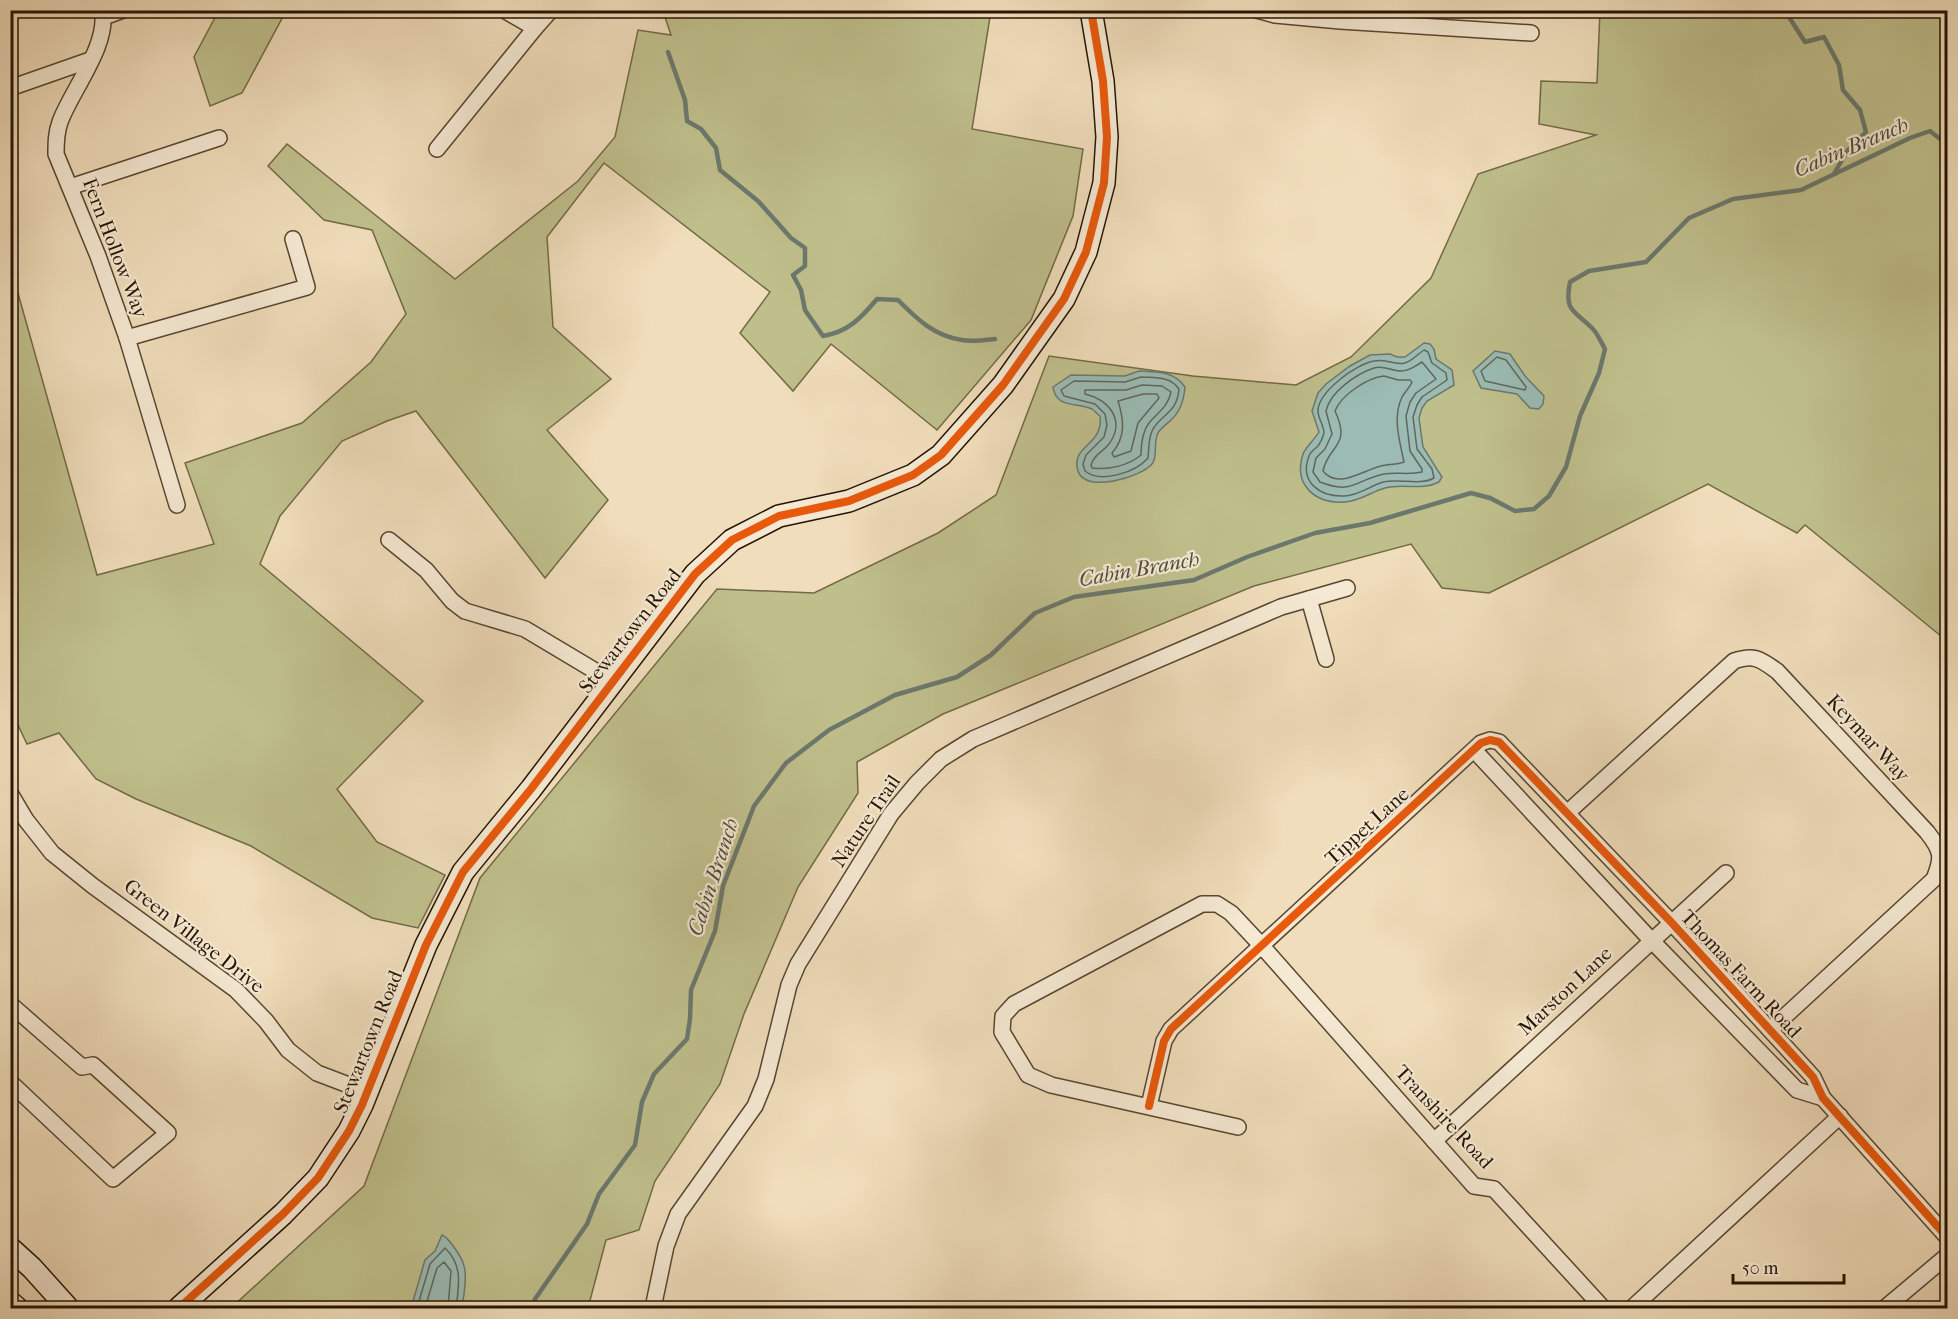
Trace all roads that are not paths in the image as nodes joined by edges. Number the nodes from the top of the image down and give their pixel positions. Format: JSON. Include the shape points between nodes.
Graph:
{"nodes":[{"id":1,"x":123,"y":10,"type":"edge"},
{"id":2,"x":504,"y":10,"type":"edge"},
{"id":3,"x":552,"y":10,"type":"edge"},
{"id":4,"x":1091,"y":10,"type":"edge"},
{"id":5,"x":1257,"y":10,"type":"edge"},
{"id":6,"x":103,"y":14,"type":"edge"},
{"id":7,"x":1340,"y":16,"type":"edge"},
{"id":8,"x":535,"y":28,"type":"junction"},
{"id":9,"x":1531,"y":33,"type":"dead end"},
{"id":10,"x":90,"y":60,"type":"junction"},
{"id":11,"x":10,"y":88,"type":"edge"},
{"id":12,"x":219,"y":138,"type":"dead end"},
{"id":13,"x":437,"y":148,"type":"dead end"},
{"id":14,"x":70,"y":187,"type":"junction"},
{"id":15,"x":293,"y":239,"type":"dead end"},
{"id":16,"x":127,"y":338,"type":"junction"},
{"id":17,"x":177,"y":505,"type":"dead end"},
{"id":18,"x":389,"y":540,"type":"dead end"},
{"id":19,"x":1347,"y":588,"type":"dead end"},
{"id":20,"x":1309,"y":599,"type":"junction"},
{"id":21,"x":1326,"y":659,"type":"dead end"},
{"id":22,"x":612,"y":681,"type":"junction"},
{"id":23,"x":1499,"y":742,"type":"joint"},
{"id":24,"x":1474,"y":750,"type":"junction"},
{"id":25,"x":10,"y":793,"type":"edge"},
{"id":26,"x":1567,"y":813,"type":"junction"},
{"id":27,"x":1726,"y":873,"type":"dead end"},
{"id":28,"x":1671,"y":922,"type":"junction"},
{"id":29,"x":1651,"y":940,"type":"junction"},
{"id":30,"x":1261,"y":945,"type":"junction"},
{"id":31,"x":10,"y":1004,"type":"edge"},
{"id":32,"x":1770,"y":1030,"type":"junction"},
{"id":33,"x":10,"y":1082,"type":"edge"},
{"id":34,"x":367,"y":1092,"type":"junction"},
{"id":35,"x":1823,"y":1098,"type":"junction"},
{"id":36,"x":1149,"y":1106,"type":"junction"},
{"id":37,"x":1840,"y":1116,"type":"junction"},
{"id":38,"x":1238,"y":1127,"type":"dead end"},
{"id":39,"x":1434,"y":1141,"type":"junction"},
{"id":40,"x":1947,"y":1238,"type":"edge"},
{"id":41,"x":10,"y":1248,"type":"edge"},
{"id":42,"x":1947,"y":1255,"type":"edge"},
{"id":43,"x":10,"y":1302,"type":"edge"},
{"id":44,"x":17,"y":1308,"type":"edge"},
{"id":45,"x":68,"y":1308,"type":"edge"},
{"id":46,"x":179,"y":1308,"type":"edge"},
{"id":47,"x":653,"y":1308,"type":"edge"},
{"id":48,"x":1603,"y":1308,"type":"edge"},
{"id":49,"x":1632,"y":1308,"type":"edge"},
{"id":50,"x":1885,"y":1308,"type":"edge"}],
"edges":[{"from":1,"to":6,"type":"street"},
{"from":2,"to":8,"type":"street"},
{"from":3,"to":8,"type":"street"},
{"from":4,"to":22,"type":"street","name":"Stewartown Road","via":[[1103,81],[1107,137],[1104,183],[1086,252],[1052,317],[1003,385],[941,455],[914,475],[849,501],[779,516],[732,540],[695,574]]},
{"from":5,"to":7,"type":"street","via":[[1275,15]]},
{"from":6,"to":10,"type":"street","name":"Fern Hollow Way","via":[[100,40]]},
{"from":7,"to":9,"type":"street"},
{"from":8,"to":13,"type":"street"},
{"from":10,"to":11,"type":"street"},
{"from":10,"to":14,"type":"street","name":"Fern Hollow Way","via":[[56,136],[57,154]]},
{"from":12,"to":14,"type":"street"},
{"from":14,"to":16,"type":"street","name":"Fern Hollow Way"},
{"from":15,"to":16,"type":"street","via":[[307,287]]},
{"from":16,"to":17,"type":"street","name":"Fern Hollow Way"},
{"from":18,"to":22,"type":"street","via":[[426,570],[465,611],[525,629]]},
{"from":19,"to":20,"type":"street","name":"Nature Trail"},
{"from":20,"to":21,"type":"street"},
{"from":20,"to":47,"type":"street","name":"Nature Trail","via":[[1281,607],[973,739],[941,759],[917,783],[891,814],[798,964],[755,1106],[678,1214],[666,1246]]},
{"from":22,"to":34,"type":"street","name":"Stewartown Road","via":[[463,872],[426,945]]},
{"from":23,"to":24,"type":"street","name":"Tippet Lane","via":[[1490,740]]},
{"from":23,"to":26,"type":"street","name":"Thomas Farm Road"},
{"from":24,"to":29,"type":"street","name":"Thomas Farm Road"},
{"from":24,"to":30,"type":"street","name":"Tippet Lane"},
{"from":25,"to":34,"type":"street","name":"Green Village Drive","via":[[52,853],[236,990],[288,1050],[317,1073]]},
{"from":26,"to":28,"type":"street","name":"Thomas Farm Road"},
{"from":26,"to":32,"type":"street","name":"Keymar Way","via":[[1734,662],[1748,657],[1762,660],[1785,680],[1927,832],[1938,846],[1941,862],[1934,879]]},
{"from":27,"to":28,"type":"street","name":"Marston Lane"},
{"from":28,"to":29,"type":"street","name":"Marston Lane"},
{"from":28,"to":32,"type":"street","name":"Thomas Farm Road"},
{"from":29,"to":35,"type":"street","name":"Thomas Farm Road","via":[[1797,1090]]},
{"from":29,"to":39,"type":"street","name":"Marston Lane"},
{"from":30,"to":36,"type":"street","via":[[1171,1029],[1164,1041]]},
{"from":30,"to":36,"type":"street","name":"Transhire Road","via":[[1217,904],[1202,904],[1014,1004],[1003,1016],[1002,1032],[1028,1075],[1051,1085]]},
{"from":30,"to":39,"type":"street","name":"Transhire Road"},
{"from":31,"to":33,"type":"street","via":[[82,1067],[93,1065],[168,1133],[113,1179]]},
{"from":32,"to":35,"type":"street","name":"Thomas Farm Road","via":[[1813,1077]]},
{"from":34,"to":46,"type":"street","name":"Stewartown Road","via":[[349,1131],[318,1178]]},
{"from":35,"to":37,"type":"street","name":"Thomas Farm Road"},
{"from":36,"to":38,"type":"street","name":"Transhire Road"},
{"from":37,"to":40,"type":"street","name":"Thomas Farm Road"},
{"from":37,"to":49,"type":"street"},
{"from":39,"to":48,"type":"street","name":"Transhire Road","via":[[1474,1186],[1494,1189]]},
{"from":41,"to":45,"type":"street"},
{"from":42,"to":50,"type":"street"},
{"from":43,"to":44,"type":"street"}]}
